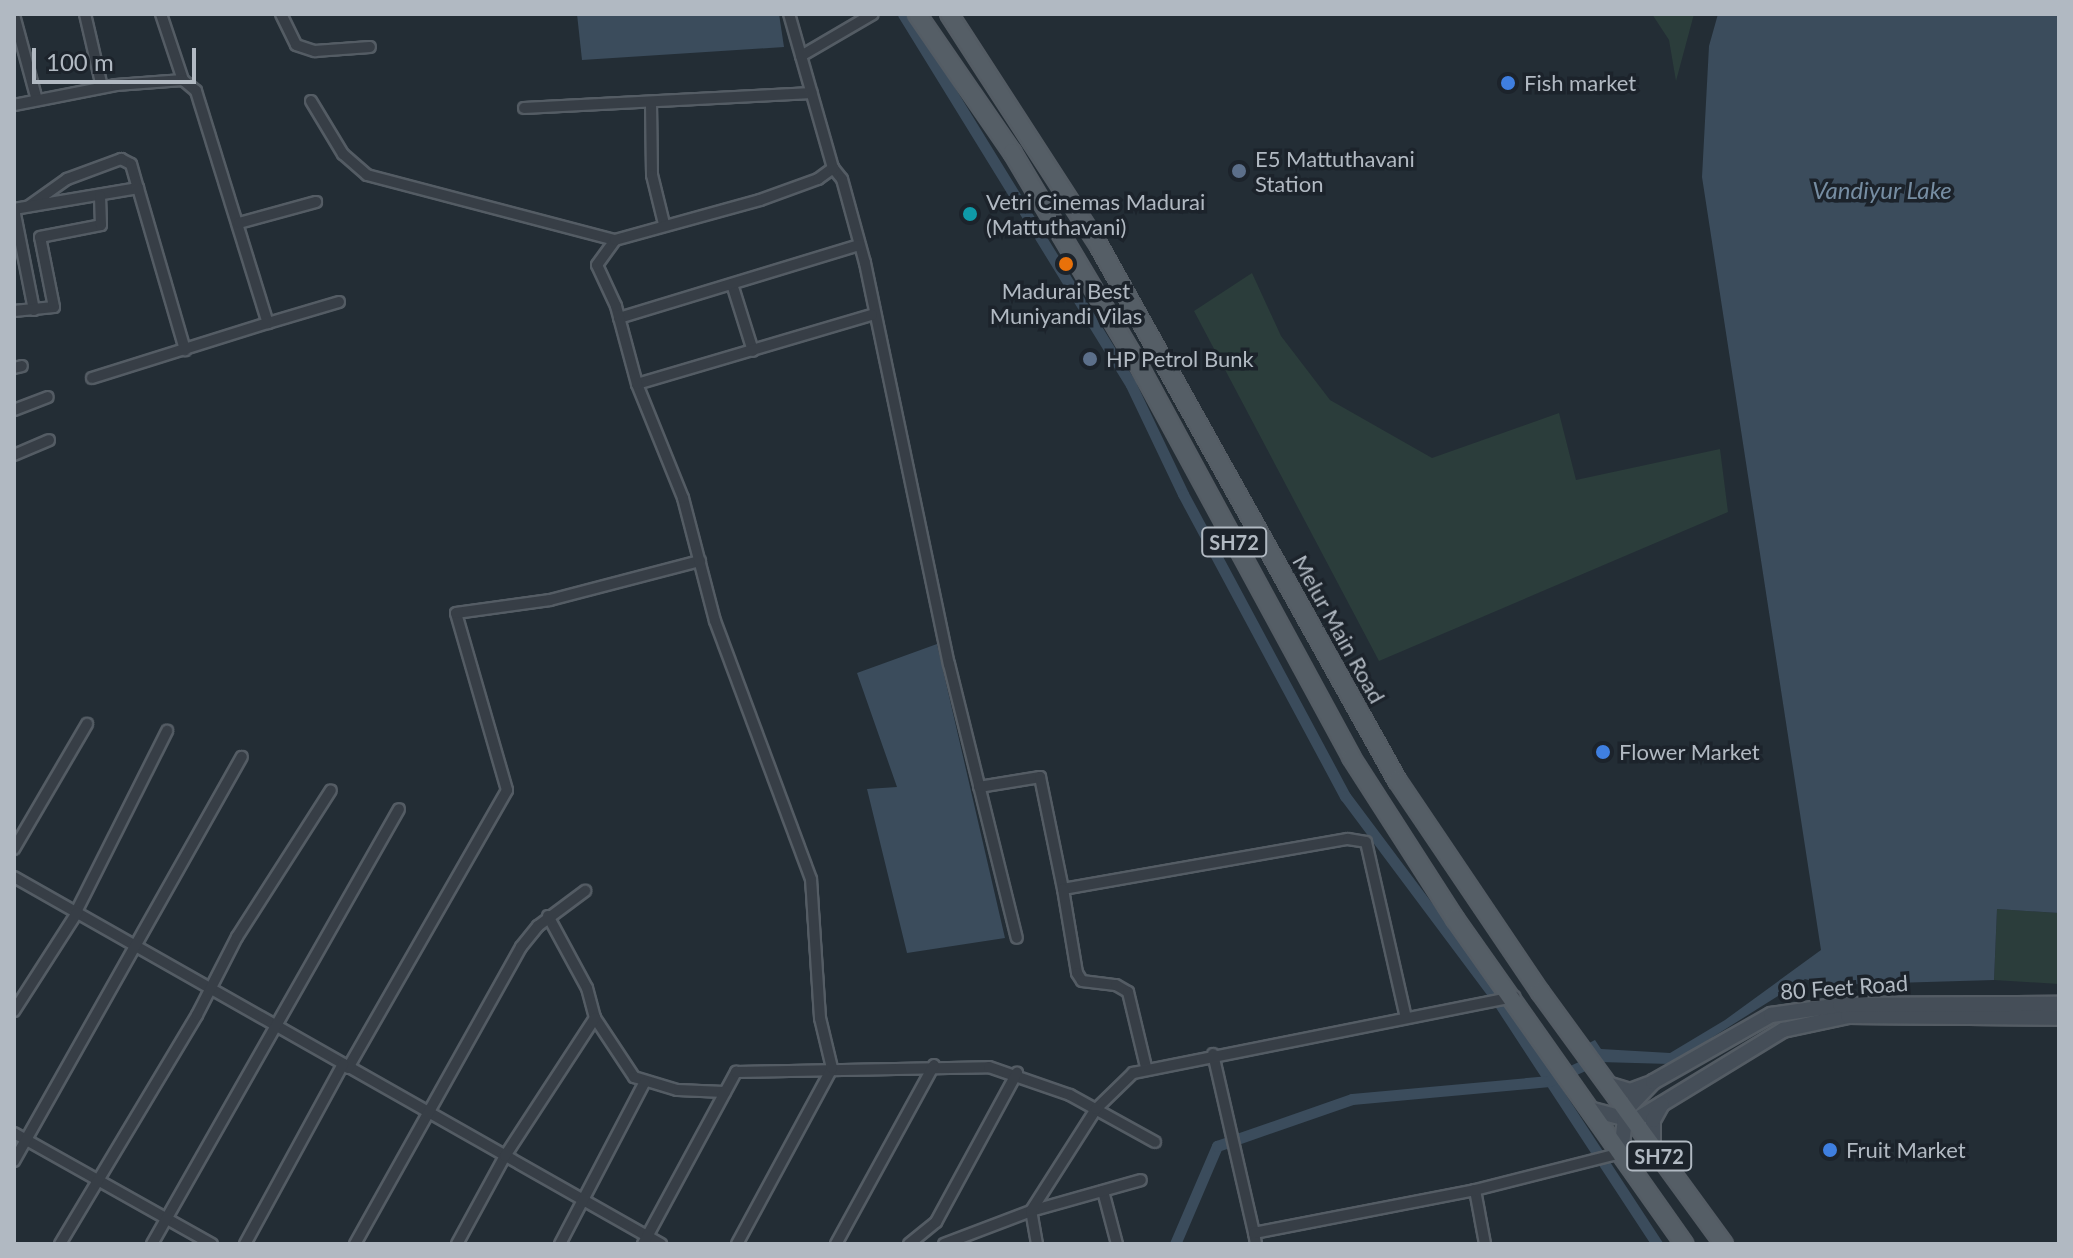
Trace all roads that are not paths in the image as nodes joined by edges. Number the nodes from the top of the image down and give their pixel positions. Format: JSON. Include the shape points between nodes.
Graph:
{"nodes":[{"id":1,"x":85,"y":14,"type":"edge"},
{"id":2,"x":161,"y":14,"type":"edge"},
{"id":3,"x":281,"y":14,"type":"edge"},
{"id":4,"x":789,"y":14,"type":"edge"},
{"id":5,"x":873,"y":14,"type":"edge"},
{"id":6,"x":917,"y":14,"type":"edge"},
{"id":7,"x":949,"y":14,"type":"edge"},
{"id":8,"x":14,"y":15,"type":"edge"},
{"id":9,"x":370,"y":47,"type":"dead end"},
{"id":10,"x":801,"y":56,"type":"junction"},
{"id":11,"x":183,"y":80,"type":"junction"},
{"id":12,"x":102,"y":87,"type":"junction"},
{"id":13,"x":812,"y":93,"type":"junction"},
{"id":14,"x":37,"y":100,"type":"junction"},
{"id":15,"x":311,"y":101,"type":"dead end"},
{"id":16,"x":651,"y":103,"type":"junction"},
{"id":17,"x":14,"y":105,"type":"edge"},
{"id":18,"x":524,"y":108,"type":"dead end"},
{"id":19,"x":833,"y":168,"type":"junction"},
{"id":20,"x":138,"y":188,"type":"junction"},
{"id":21,"x":100,"y":196,"type":"junction"},
{"id":22,"x":316,"y":202,"type":"dead end"},
{"id":23,"x":28,"y":207,"type":"junction"},
{"id":24,"x":14,"y":209,"type":"edge"},
{"id":25,"x":239,"y":223,"type":"junction"},
{"id":26,"x":664,"y":224,"type":"junction"},
{"id":27,"x":615,"y":240,"type":"junction"},
{"id":28,"x":859,"y":245,"type":"junction"},
{"id":29,"x":732,"y":284,"type":"junction"},
{"id":30,"x":339,"y":302,"type":"dead end"},
{"id":31,"x":34,"y":310,"type":"junction"},
{"id":32,"x":14,"y":311,"type":"edge"},
{"id":33,"x":872,"y":315,"type":"junction"},
{"id":34,"x":619,"y":318,"type":"junction"},
{"id":35,"x":268,"y":323,"type":"junction"},
{"id":36,"x":185,"y":350,"type":"junction"},
{"id":37,"x":753,"y":351,"type":"junction"},
{"id":38,"x":92,"y":378,"type":"dead end"},
{"id":39,"x":637,"y":384,"type":"junction"},
{"id":40,"x":48,"y":397,"type":"dead end"},
{"id":41,"x":14,"y":410,"type":"edge"},
{"id":42,"x":49,"y":440,"type":"dead end"},
{"id":43,"x":14,"y":455,"type":"edge"},
{"id":44,"x":700,"y":561,"type":"junction"},
{"id":45,"x":87,"y":724,"type":"dead end"},
{"id":46,"x":167,"y":731,"type":"dead end"},
{"id":47,"x":242,"y":757,"type":"dead end"},
{"id":48,"x":979,"y":787,"type":"junction"},
{"id":49,"x":331,"y":790,"type":"dead end"},
{"id":50,"x":399,"y":809,"type":"dead end"},
{"id":51,"x":14,"y":849,"type":"edge"},
{"id":52,"x":14,"y":877,"type":"edge"},
{"id":53,"x":1063,"y":889,"type":"junction"},
{"id":54,"x":585,"y":891,"type":"dead end"},
{"id":55,"x":76,"y":912,"type":"junction"},
{"id":56,"x":548,"y":916,"type":"junction"},
{"id":57,"x":1017,"y":938,"type":"dead end"},
{"id":58,"x":137,"y":947,"type":"junction"},
{"id":59,"x":209,"y":988,"type":"junction"},
{"id":60,"x":1514,"y":997,"type":"junction"},
{"id":61,"x":2059,"y":1004,"type":"edge"},
{"id":62,"x":14,"y":1011,"type":"edge"},
{"id":63,"x":595,"y":1018,"type":"junction"},
{"id":64,"x":1406,"y":1018,"type":"junction"},
{"id":65,"x":2059,"y":1018,"type":"edge"},
{"id":66,"x":275,"y":1026,"type":"junction"},
{"id":67,"x":1213,"y":1054,"type":"junction"},
{"id":68,"x":934,"y":1065,"type":"junction"},
{"id":69,"x":346,"y":1066,"type":"junction"},
{"id":70,"x":1146,"y":1067,"type":"junction"},
{"id":71,"x":832,"y":1068,"type":"junction"},
{"id":72,"x":1017,"y":1073,"type":"junction"},
{"id":73,"x":1653,"y":1082,"type":"junction"},
{"id":74,"x":644,"y":1083,"type":"junction"},
{"id":75,"x":1607,"y":1084,"type":"junction"},
{"id":76,"x":725,"y":1092,"type":"junction"},
{"id":77,"x":1664,"y":1100,"type":"junction"},
{"id":78,"x":1096,"y":1109,"type":"junction"},
{"id":79,"x":1589,"y":1109,"type":"junction"},
{"id":80,"x":429,"y":1113,"type":"junction"},
{"id":81,"x":1628,"y":1117,"type":"junction"},
{"id":82,"x":14,"y":1133,"type":"edge"},
{"id":83,"x":26,"y":1139,"type":"junction"},
{"id":84,"x":1155,"y":1142,"type":"dead end"},
{"id":85,"x":1653,"y":1149,"type":"junction"},
{"id":86,"x":1617,"y":1155,"type":"junction"},
{"id":87,"x":505,"y":1156,"type":"junction"},
{"id":88,"x":14,"y":1161,"type":"edge"},
{"id":89,"x":97,"y":1179,"type":"junction"},
{"id":90,"x":1141,"y":1180,"type":"dead end"},
{"id":91,"x":1475,"y":1190,"type":"junction"},
{"id":92,"x":1103,"y":1191,"type":"junction"},
{"id":93,"x":586,"y":1201,"type":"junction"},
{"id":94,"x":1031,"y":1211,"type":"junction"},
{"id":95,"x":167,"y":1217,"type":"junction"},
{"id":96,"x":1255,"y":1238,"type":"edge"},
{"id":97,"x":645,"y":1240,"type":"edge"},
{"id":98,"x":951,"y":1243,"type":"edge"},
{"id":99,"x":60,"y":1244,"type":"edge"},
{"id":100,"x":152,"y":1244,"type":"edge"},
{"id":101,"x":212,"y":1244,"type":"edge"},
{"id":102,"x":245,"y":1244,"type":"edge"},
{"id":103,"x":355,"y":1244,"type":"edge"},
{"id":104,"x":457,"y":1244,"type":"edge"},
{"id":105,"x":560,"y":1244,"type":"edge"},
{"id":106,"x":661,"y":1244,"type":"edge"},
{"id":107,"x":737,"y":1244,"type":"edge"},
{"id":108,"x":836,"y":1244,"type":"edge"},
{"id":109,"x":909,"y":1244,"type":"edge"},
{"id":110,"x":1037,"y":1244,"type":"edge"},
{"id":111,"x":1117,"y":1244,"type":"edge"},
{"id":112,"x":1485,"y":1244,"type":"edge"},
{"id":113,"x":1684,"y":1244,"type":"edge"},
{"id":114,"x":1724,"y":1244,"type":"edge"}],
"edges":[{"from":1,"to":12,"type":"street"},
{"from":2,"to":11,"type":"street"},
{"from":3,"to":9,"type":"street","via":[[296,45],[315,51]]},
{"from":4,"to":10,"type":"street"},
{"from":5,"to":10,"type":"street"},
{"from":6,"to":60,"type":"main road","number":"SH72","via":[[1012,152],[1138,364],[1351,757],[1455,919]]},
{"from":7,"to":75,"type":"main road","name":"Melur Main Road","number":"SH72","via":[[1099,246],[1397,780]]},
{"from":8,"to":14,"type":"street"},
{"from":10,"to":13,"type":"street"},
{"from":11,"to":12,"type":"street"},
{"from":11,"to":25,"type":"street","via":[[196,91]]},
{"from":12,"to":14,"type":"street"},
{"from":13,"to":16,"type":"street"},
{"from":13,"to":19,"type":"street"},
{"from":14,"to":17,"type":"street"},
{"from":15,"to":27,"type":"street","via":[[349,161],[367,175]]},
{"from":16,"to":18,"type":"street"},
{"from":16,"to":26,"type":"street","via":[[652,175]]},
{"from":19,"to":26,"type":"street","via":[[818,179],[760,200]]},
{"from":19,"to":28,"type":"street","via":[[842,179]]},
{"from":20,"to":21,"type":"street"},
{"from":20,"to":23,"type":"street","via":[[131,164],[121,159],[67,179]]},
{"from":20,"to":36,"type":"street"},
{"from":21,"to":23,"type":"street"},
{"from":21,"to":31,"type":"street","via":[[101,225],[40,237],[56,303],[51,310]]},
{"from":22,"to":25,"type":"street"},
{"from":23,"to":24,"type":"street"},
{"from":24,"to":31,"type":"street"},
{"from":25,"to":35,"type":"street"},
{"from":26,"to":27,"type":"street"},
{"from":27,"to":34,"type":"street","via":[[597,265]]},
{"from":28,"to":29,"type":"street"},
{"from":28,"to":33,"type":"street"},
{"from":29,"to":34,"type":"street"},
{"from":29,"to":37,"type":"street"},
{"from":30,"to":35,"type":"street"},
{"from":31,"to":32,"type":"street"},
{"from":33,"to":37,"type":"street"},
{"from":33,"to":48,"type":"street","via":[[888,363],[894,421]]},
{"from":34,"to":39,"type":"street"},
{"from":35,"to":36,"type":"street"},
{"from":36,"to":38,"type":"street"},
{"from":37,"to":39,"type":"street"},
{"from":39,"to":44,"type":"street","via":[[683,498]]},
{"from":40,"to":41,"type":"street"},
{"from":42,"to":43,"type":"street"},
{"from":44,"to":69,"type":"street","via":[[550,600],[456,613],[507,790]]},
{"from":44,"to":71,"type":"street","via":[[715,621],[811,879],[820,1018]]},
{"from":45,"to":51,"type":"street"},
{"from":46,"to":55,"type":"street"},
{"from":47,"to":58,"type":"street"},
{"from":48,"to":53,"type":"street","via":[[1040,777]]},
{"from":48,"to":57,"type":"street"},
{"from":49,"to":59,"type":"street"},
{"from":50,"to":66,"type":"street"},
{"from":52,"to":55,"type":"street"},
{"from":53,"to":64,"type":"street","via":[[1359,839],[1372,851]]},
{"from":53,"to":70,"type":"street","via":[[1077,973],[1082,981],[1116,985],[1128,992]]},
{"from":54,"to":56,"type":"street"},
{"from":55,"to":58,"type":"street"},
{"from":55,"to":62,"type":"street"},
{"from":56,"to":63,"type":"street","via":[[587,988]]},
{"from":56,"to":80,"type":"street","via":[[521,947]]},
{"from":58,"to":59,"type":"street"},
{"from":58,"to":83,"type":"street"},
{"from":59,"to":66,"type":"street"},
{"from":59,"to":89,"type":"street"},
{"from":60,"to":64,"type":"street"},
{"from":60,"to":79,"type":"main road","number":"SH72"},
{"from":61,"to":73,"type":"main road","name":"80 Feet Road","via":[[1854,1005],[1771,1015]]},
{"from":63,"to":74,"type":"street","via":[[626,1068]]},
{"from":63,"to":87,"type":"street"},
{"from":64,"to":67,"type":"street"},
{"from":65,"to":77,"type":"main road","name":"80 Feet Road","via":[[1848,1016],[1783,1030]]},
{"from":66,"to":69,"type":"street"},
{"from":66,"to":95,"type":"street"},
{"from":67,"to":70,"type":"street"},
{"from":67,"to":96,"type":"street"},
{"from":68,"to":71,"type":"street"},
{"from":68,"to":72,"type":"street"},
{"from":68,"to":108,"type":"street"},
{"from":69,"to":80,"type":"street"},
{"from":69,"to":102,"type":"street"},
{"from":70,"to":78,"type":"street"},
{"from":71,"to":76,"type":"street","via":[[736,1072]]},
{"from":71,"to":107,"type":"street"},
{"from":72,"to":78,"type":"street"},
{"from":72,"to":109,"type":"street","via":[[936,1222]]},
{"from":73,"to":75,"type":"main road","via":[[1630,1091]]},
{"from":73,"to":81,"type":"main road","name":"80 Feet Road"},
{"from":74,"to":76,"type":"street"},
{"from":74,"to":93,"type":"street"},
{"from":75,"to":81,"type":"main road","name":"Melur Main Road","number":"SH72"},
{"from":76,"to":97,"type":"street"},
{"from":77,"to":81,"type":"main road","name":"80 Feet Road"},
{"from":77,"to":85,"type":"main road","via":[[1653,1120]]},
{"from":78,"to":84,"type":"street"},
{"from":78,"to":94,"type":"street"},
{"from":79,"to":81,"type":"main road"},
{"from":79,"to":86,"type":"main road","number":"SH72"},
{"from":80,"to":87,"type":"street"},
{"from":80,"to":103,"type":"street"},
{"from":81,"to":85,"type":"main road","name":"Melur Main Road","number":"SH72"},
{"from":81,"to":86,"type":"main road"},
{"from":82,"to":83,"type":"street"},
{"from":83,"to":88,"type":"street"},
{"from":83,"to":89,"type":"street"},
{"from":85,"to":114,"type":"main road","name":"Melur Main Road","number":"SH72"},
{"from":86,"to":91,"type":"street"},
{"from":86,"to":113,"type":"main road","number":"SH72"},
{"from":87,"to":93,"type":"street"},
{"from":87,"to":104,"type":"street"},
{"from":89,"to":95,"type":"street"},
{"from":89,"to":99,"type":"street"},
{"from":90,"to":92,"type":"street"},
{"from":91,"to":96,"type":"street"},
{"from":91,"to":112,"type":"street"},
{"from":92,"to":94,"type":"street"},
{"from":92,"to":111,"type":"street"},
{"from":93,"to":97,"type":"street"},
{"from":93,"to":105,"type":"street"},
{"from":94,"to":98,"type":"street"},
{"from":94,"to":110,"type":"street"},
{"from":95,"to":100,"type":"street"},
{"from":95,"to":101,"type":"street"},
{"from":97,"to":106,"type":"street"}]}
